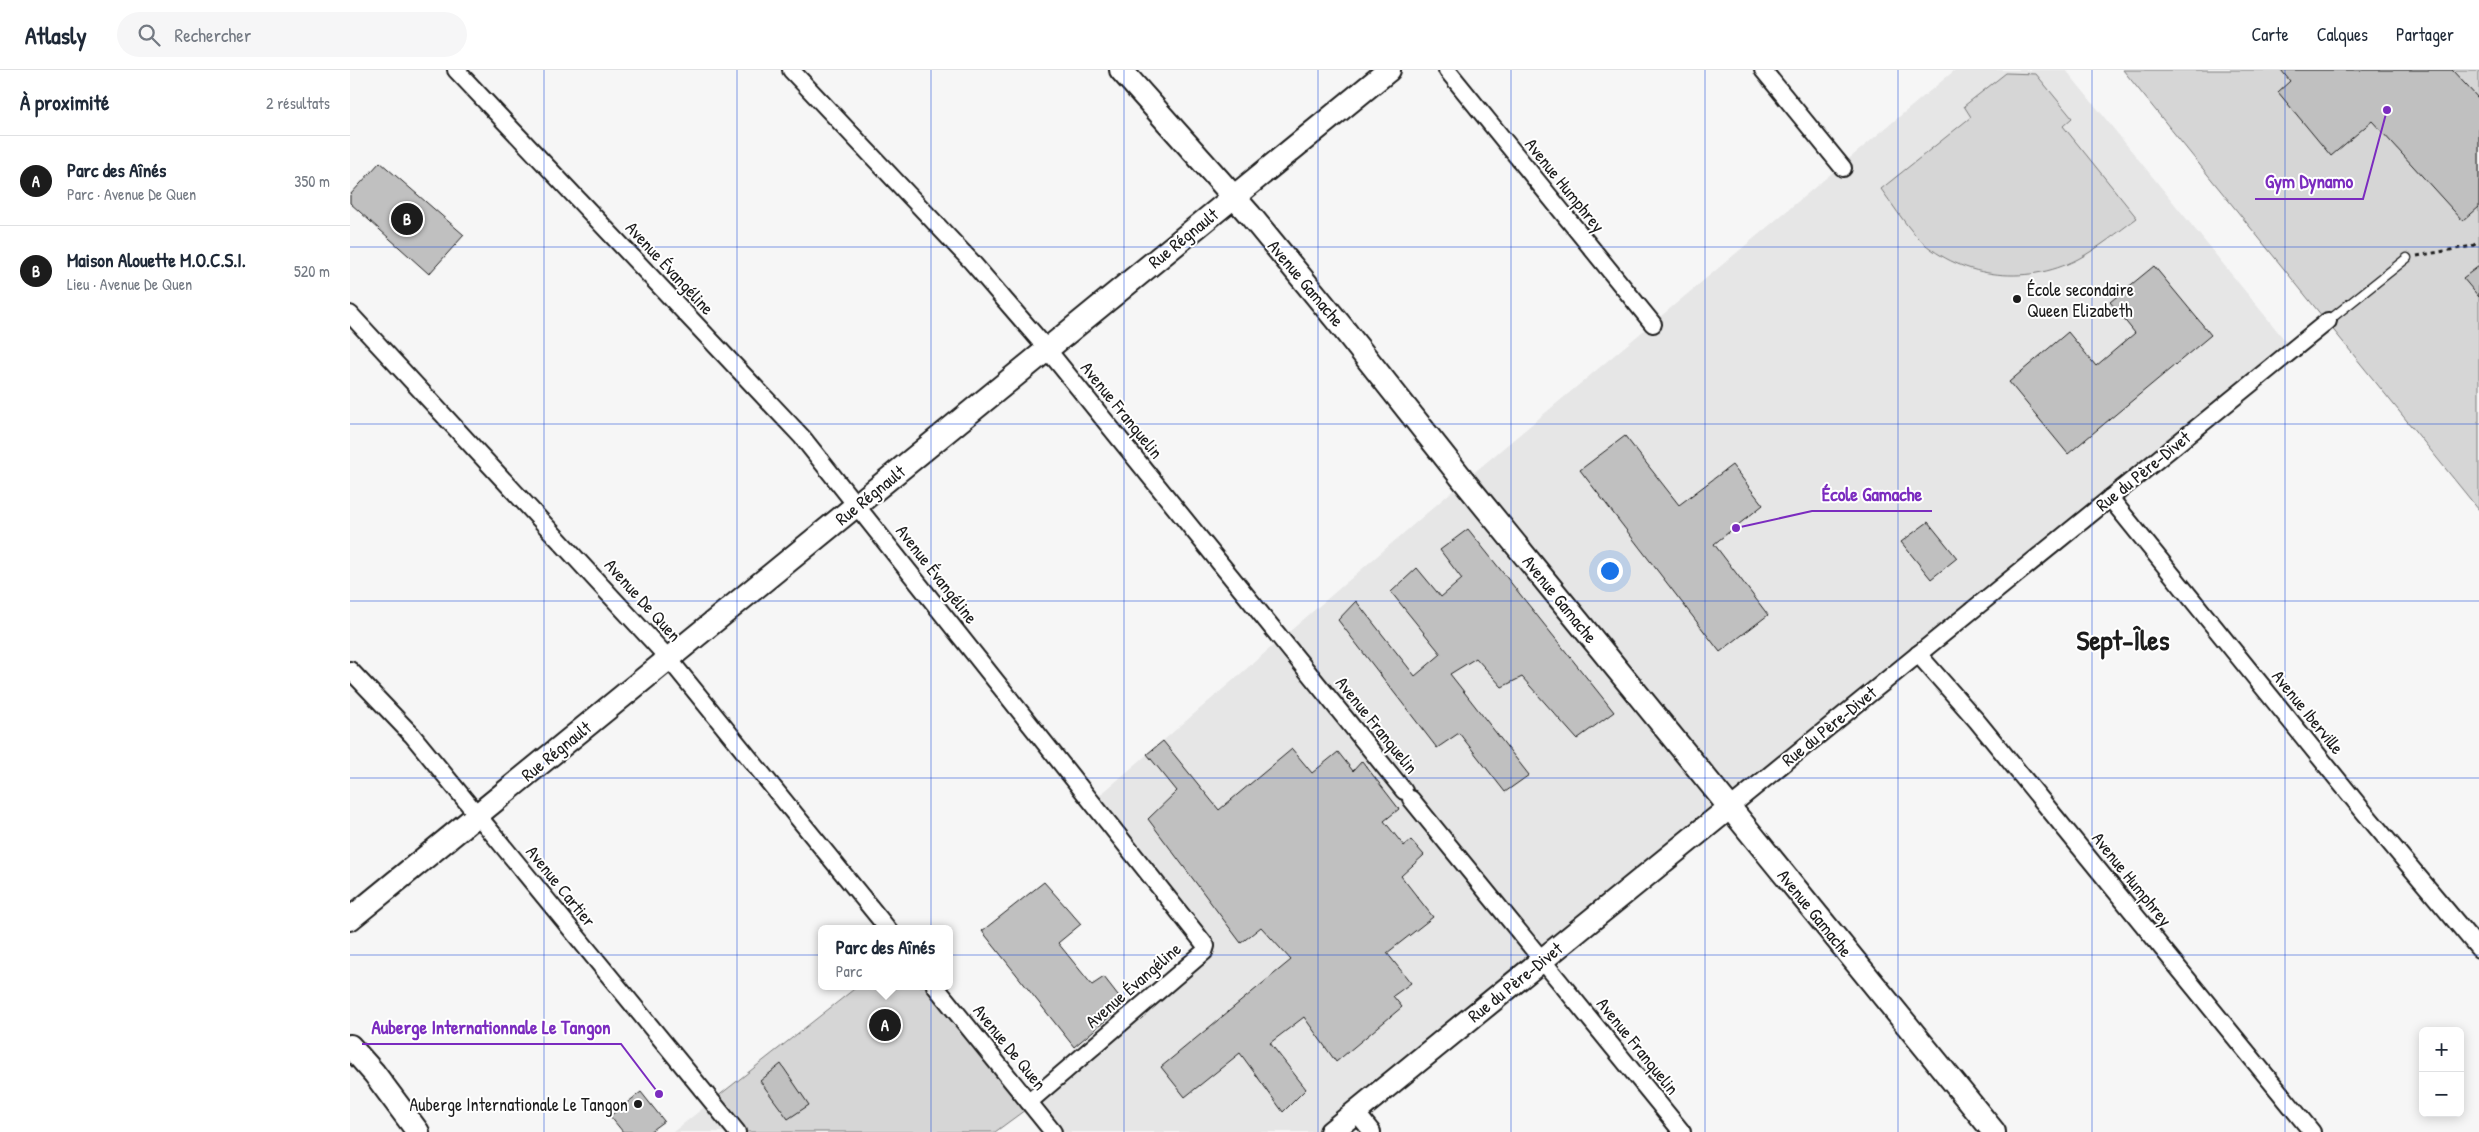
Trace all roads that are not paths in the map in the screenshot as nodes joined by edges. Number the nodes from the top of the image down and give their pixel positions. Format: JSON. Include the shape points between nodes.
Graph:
{"nodes":[{"id":1,"x":456,"y":70,"type":"edge"},
{"id":2,"x":791,"y":70,"type":"edge"},
{"id":3,"x":1121,"y":70,"type":"edge"},
{"id":4,"x":1389,"y":70,"type":"edge"},
{"id":5,"x":1447,"y":70,"type":"edge"},
{"id":6,"x":1763,"y":70,"type":"edge"},
{"id":7,"x":1843,"y":168,"type":"dead end"},
{"id":8,"x":1234,"y":197,"type":"junction"},
{"id":9,"x":2406,"y":258,"type":"road end"},
{"id":10,"x":350,"y":314,"type":"edge"},
{"id":11,"x":2328,"y":321,"type":"joint"},
{"id":12,"x":1653,"y":324,"type":"dead end"},
{"id":13,"x":1047,"y":349,"type":"junction"},
{"id":14,"x":2110,"y":498,"type":"junction"},
{"id":15,"x":857,"y":505,"type":"junction"},
{"id":16,"x":1918,"y":654,"type":"junction"},
{"id":17,"x":669,"y":658,"type":"junction"},
{"id":18,"x":350,"y":670,"type":"edge"},
{"id":19,"x":1729,"y":808,"type":"junction"},
{"id":20,"x":478,"y":815,"type":"junction"},
{"id":21,"x":350,"y":920,"type":"edge"},
{"id":22,"x":885,"y":925,"type":"edge"},
{"id":23,"x":2479,"y":949,"type":"edge"},
{"id":24,"x":1542,"y":960,"type":"junction"},
{"id":25,"x":938,"y":990,"type":"edge"},
{"id":26,"x":350,"y":1046,"type":"edge"},
{"id":27,"x":1029,"y":1102,"type":"junction"},
{"id":28,"x":1356,"y":1112,"type":"junction"},
{"id":29,"x":418,"y":1132,"type":"edge"},
{"id":30,"x":737,"y":1132,"type":"edge"},
{"id":31,"x":1053,"y":1132,"type":"edge"},
{"id":32,"x":1331,"y":1132,"type":"edge"},
{"id":33,"x":1372,"y":1132,"type":"edge"},
{"id":34,"x":1682,"y":1132,"type":"edge"},
{"id":35,"x":1994,"y":1132,"type":"edge"},
{"id":36,"x":2312,"y":1132,"type":"edge"}],
"edges":[{"from":1,"to":15,"type":"street","name":"Avenue Évangéline","via":[[802,437]]},
{"from":2,"to":13,"type":"street","name":"Avenue Franquelin","via":[[971,261]]},
{"from":3,"to":8,"type":"street","name":"Avenue Gamache"},
{"from":4,"to":8,"type":"street","name":"Rue Régnault"},
{"from":5,"to":12,"type":"street","name":"Avenue Humphrey"},
{"from":6,"to":7,"type":"street"},
{"from":8,"to":13,"type":"street","name":"Rue Régnault"},
{"from":8,"to":19,"type":"street","name":"Avenue Gamache"},
{"from":9,"to":11,"type":"lane"},
{"from":10,"to":17,"type":"street","name":"Avenue De Quen"},
{"from":11,"to":14,"type":"street","name":"Rue du Père-Divet"},
{"from":13,"to":15,"type":"street","name":"Rue Régnault"},
{"from":13,"to":24,"type":"street","name":"Avenue Franquelin"},
{"from":14,"to":16,"type":"street","name":"Rue du Père-Divet"},
{"from":14,"to":23,"type":"street","name":"Avenue Iberville"},
{"from":15,"to":17,"type":"street","name":"Rue Régnault"},
{"from":15,"to":27,"type":"street","name":"Avenue Évangéline","via":[[1206,946],[1202,953]]},
{"from":16,"to":19,"type":"street","name":"Rue du Père-Divet"},
{"from":16,"to":36,"type":"street","name":"Avenue Humphrey","via":[[1977,721]]},
{"from":17,"to":20,"type":"street","name":"Rue Régnault"},
{"from":17,"to":22,"type":"street","name":"Avenue De Quen"},
{"from":18,"to":20,"type":"street","name":"Avenue Cartier","via":[[412,735]]},
{"from":19,"to":24,"type":"street","name":"Rue du Père-Divet"},
{"from":19,"to":35,"type":"street","name":"Avenue Gamache"},
{"from":20,"to":21,"type":"street","name":"Rue Régnault"},
{"from":20,"to":30,"type":"street","name":"Avenue Cartier"},
{"from":24,"to":28,"type":"street","name":"Rue du Père-Divet"},
{"from":24,"to":34,"type":"street","name":"Avenue Franquelin"},
{"from":25,"to":27,"type":"street","name":"Avenue De Quen"},
{"from":26,"to":29,"type":"street"},
{"from":27,"to":31,"type":"street","name":"Avenue De Quen"},
{"from":28,"to":32,"type":"street","name":"Rue du Père-Divet"},
{"from":28,"to":33,"type":"street"}]}
